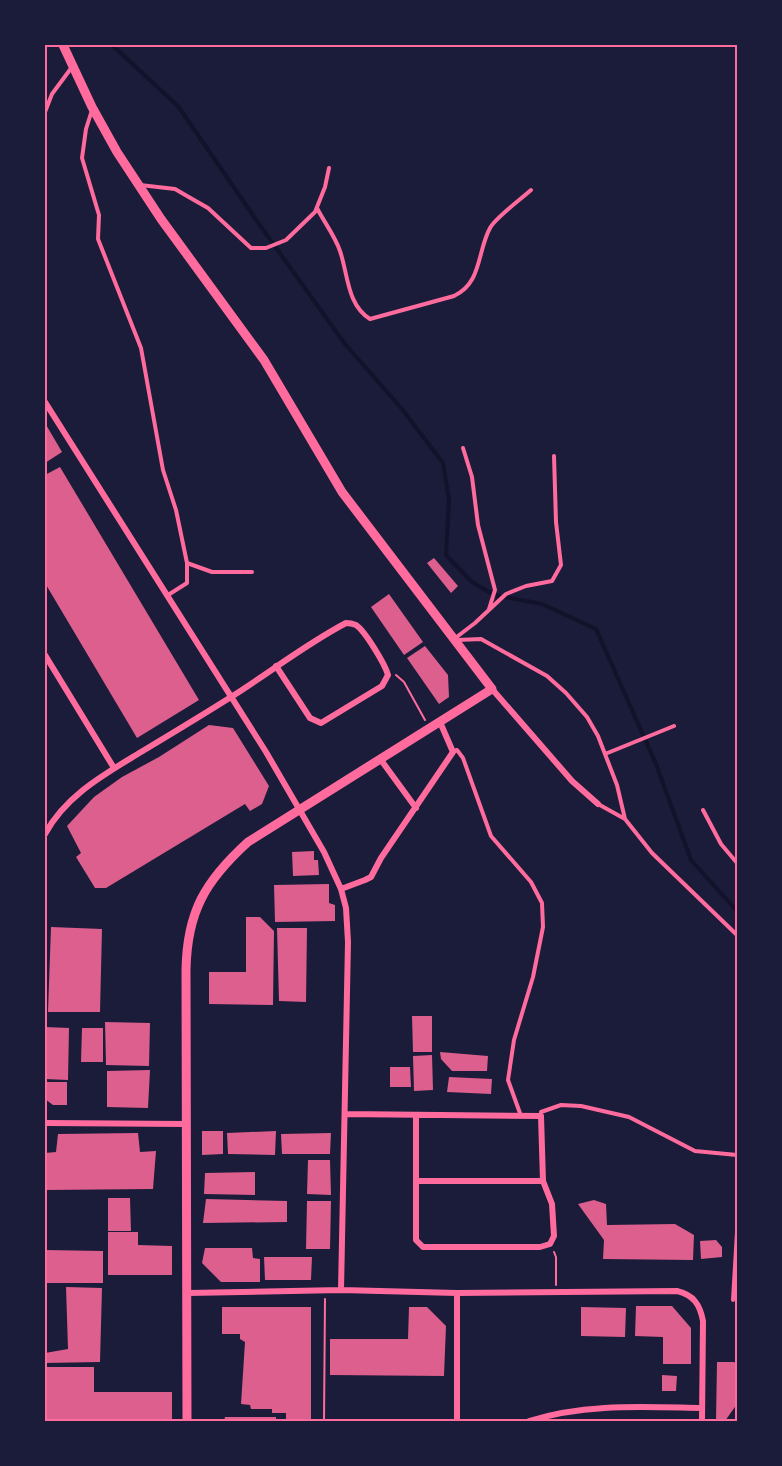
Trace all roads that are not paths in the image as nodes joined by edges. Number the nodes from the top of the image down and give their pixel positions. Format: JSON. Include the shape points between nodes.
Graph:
{"nodes":[{"id":1,"x":63,"y":45,"type":"edge"},
{"id":2,"x":72,"y":66,"type":"junction"},
{"id":3,"x":92,"y":107,"type":"junction"},
{"id":4,"x":45,"y":112,"type":"edge"},
{"id":5,"x":329,"y":168,"type":"dead end"},
{"id":6,"x":139,"y":184,"type":"junction"},
{"id":7,"x":531,"y":190,"type":"dead end"},
{"id":8,"x":317,"y":208,"type":"junction"},
{"id":9,"x":45,"y":402,"type":"edge"},
{"id":10,"x":463,"y":448,"type":"dead end"},
{"id":11,"x":554,"y":456,"type":"dead end"},
{"id":12,"x":187,"y":563,"type":"junction"},
{"id":13,"x":252,"y":572,"type":"dead end"},
{"id":14,"x":168,"y":595,"type":"junction"},
{"id":15,"x":489,"y":610,"type":"junction"},
{"id":16,"x":453,"y":640,"type":"junction"},
{"id":17,"x":46,"y":657,"type":"edge"},
{"id":18,"x":276,"y":666,"type":"junction"},
{"id":19,"x":492,"y":689,"type":"junction"},
{"id":20,"x":231,"y":697,"type":"junction"},
{"id":21,"x":440,"y":722,"type":"junction"},
{"id":22,"x":674,"y":726,"type":"dead end"},
{"id":23,"x":453,"y":752,"type":"junction"},
{"id":24,"x":605,"y":754,"type":"junction"},
{"id":25,"x":381,"y":760,"type":"junction"},
{"id":26,"x":114,"y":768,"type":"junction"},
{"id":27,"x":598,"y":804,"type":"joint"},
{"id":28,"x":416,"y":808,"type":"junction"},
{"id":29,"x":299,"y":810,"type":"junction"},
{"id":30,"x":703,"y":810,"type":"dead end"},
{"id":31,"x":625,"y":819,"type":"junction"},
{"id":32,"x":45,"y":834,"type":"edge"},
{"id":33,"x":737,"y":863,"type":"edge"},
{"id":34,"x":341,"y":889,"type":"junction"},
{"id":35,"x":737,"y":935,"type":"edge"},
{"id":36,"x":345,"y":1114,"type":"junction"},
{"id":37,"x":416,"y":1116,"type":"junction"},
{"id":38,"x":521,"y":1116,"type":"junction"},
{"id":39,"x":542,"y":1116,"type":"junction"},
{"id":40,"x":45,"y":1123,"type":"edge"},
{"id":41,"x":186,"y":1124,"type":"junction"},
{"id":42,"x":737,"y":1155,"type":"edge"},
{"id":43,"x":737,"y":1175,"type":"edge"},
{"id":44,"x":417,"y":1181,"type":"junction"},
{"id":45,"x":543,"y":1181,"type":"junction"},
{"id":46,"x":737,"y":1197,"type":"edge"},
{"id":47,"x":737,"y":1232,"type":"edge"},
{"id":48,"x":341,"y":1290,"type":"junction"},
{"id":49,"x":188,"y":1293,"type":"junction"},
{"id":50,"x":457,"y":1293,"type":"junction"},
{"id":51,"x":733,"y":1300,"type":"dead end"},
{"id":52,"x":702,"y":1408,"type":"junction"},
{"id":53,"x":187,"y":1421,"type":"edge"},
{"id":54,"x":457,"y":1421,"type":"edge"},
{"id":55,"x":529,"y":1421,"type":"edge"},
{"id":56,"x":702,"y":1421,"type":"edge"}],
"edges":[{"from":1,"to":2,"type":"street"},
{"from":2,"to":3,"type":"street"},
{"from":2,"to":4,"type":"lane","via":[[52,94]]},
{"from":3,"to":6,"type":"street"},
{"from":3,"to":12,"type":"lane","via":[[82,158],[99,215],[98,239],[141,348],[163,470]]},
{"from":5,"to":8,"type":"lane"},
{"from":6,"to":8,"type":"lane","via":[[175,189],[208,208],[252,248],[266,248],[286,240]]},
{"from":6,"to":16,"type":"street","via":[[264,360],[342,492]]},
{"from":7,"to":8,"type":"lane","via":[[490,227],[477,271],[464,291],[369,319],[359,312],[339,249]]},
{"from":9,"to":14,"type":"street"},
{"from":10,"to":15,"type":"lane","via":[[495,590]]},
{"from":11,"to":15,"type":"lane","via":[[561,565],[552,581],[506,594]]},
{"from":12,"to":13,"type":"lane","via":[[212,572]]},
{"from":12,"to":14,"type":"lane","via":[[187,583]]},
{"from":14,"to":20,"type":"street"},
{"from":15,"to":16,"type":"lane"},
{"from":16,"to":19,"type":"street"},
{"from":16,"to":24,"type":"lane","via":[[481,639],[547,676],[587,717]]},
{"from":17,"to":26,"type":"street"},
{"from":18,"to":18,"type":"street","via":[[350,623],[359,628],[387,675],[382,686],[321,723],[310,718]]},
{"from":18,"to":20,"type":"street"},
{"from":19,"to":21,"type":"street"},
{"from":19,"to":27,"type":"street","via":[[572,781]]},
{"from":20,"to":26,"type":"street"},
{"from":20,"to":29,"type":"street"},
{"from":21,"to":23,"type":"street"},
{"from":21,"to":25,"type":"street"},
{"from":22,"to":24,"type":"lane"},
{"from":23,"to":28,"type":"street"},
{"from":23,"to":38,"type":"lane","via":[[457,750],[463,758],[492,836],[531,882],[542,903],[543,927],[514,1040],[508,1080]]},
{"from":24,"to":31,"type":"lane"},
{"from":25,"to":28,"type":"street"},
{"from":25,"to":29,"type":"street"},
{"from":26,"to":32,"type":"street","via":[[65,806]]},
{"from":27,"to":31,"type":"lane"},
{"from":28,"to":34,"type":"street","via":[[371,877]]},
{"from":29,"to":34,"type":"street"},
{"from":29,"to":41,"type":"street","via":[[240,849],[198,904],[186,946]]},
{"from":30,"to":33,"type":"lane"},
{"from":31,"to":35,"type":"lane","via":[[652,853]]},
{"from":34,"to":36,"type":"street","via":[[348,942]]},
{"from":36,"to":37,"type":"street"},
{"from":36,"to":48,"type":"street"},
{"from":37,"to":38,"type":"street"},
{"from":37,"to":44,"type":"street"},
{"from":38,"to":39,"type":"street"},
{"from":39,"to":42,"type":"lane","via":[[541,1112],[561,1105],[581,1106],[629,1117],[695,1151]]},
{"from":39,"to":45,"type":"street"},
{"from":40,"to":41,"type":"street"},
{"from":41,"to":49,"type":"street"},
{"from":43,"to":46,"type":"lane"},
{"from":44,"to":45,"type":"street"},
{"from":44,"to":45,"type":"street","via":[[416,1240],[423,1247],[540,1247],[550,1244],[554,1236],[552,1204]]},
{"from":47,"to":51,"type":"lane"},
{"from":48,"to":49,"type":"street"},
{"from":48,"to":50,"type":"street"},
{"from":49,"to":53,"type":"street"},
{"from":50,"to":52,"type":"street","via":[[685,1293],[700,1307],[703,1321]]},
{"from":50,"to":54,"type":"street"},
{"from":52,"to":55,"type":"street","via":[[587,1408]]},
{"from":52,"to":56,"type":"street"}]}
